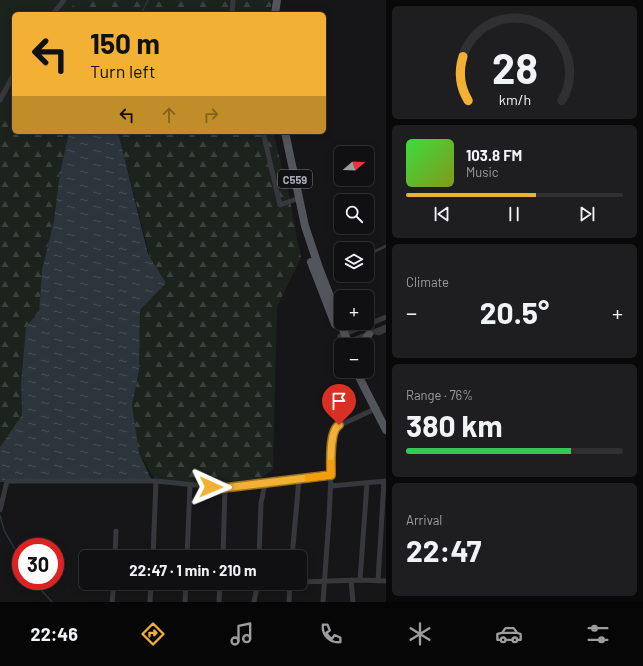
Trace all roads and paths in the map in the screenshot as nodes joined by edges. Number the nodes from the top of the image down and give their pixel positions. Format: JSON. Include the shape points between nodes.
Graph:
{"nodes":[{"id":1,"x":64,"y":0,"type":"edge"},
{"id":2,"x":233,"y":0,"type":"edge"},
{"id":3,"x":276,"y":0,"type":"edge"},
{"id":4,"x":54,"y":12,"type":"edge"},
{"id":5,"x":232,"y":12,"type":"edge"},
{"id":6,"x":275,"y":12,"type":"edge"},
{"id":7,"x":12,"y":78,"type":"edge"},
{"id":8,"x":0,"y":100,"type":"edge"},
{"id":9,"x":263,"y":134,"type":"edge"},
{"id":10,"x":285,"y":134,"type":"edge"},
{"id":11,"x":299,"y":198,"type":"junction"},
{"id":12,"x":305,"y":226,"type":"junction"},
{"id":13,"x":386,"y":246,"type":"edge"},
{"id":14,"x":374,"y":252,"type":"edge"},
{"id":15,"x":334,"y":303,"type":"edge"},
{"id":16,"x":386,"y":317,"type":"edge"},
{"id":17,"x":374,"y":322,"type":"edge"},
{"id":18,"x":374,"y":327,"type":"edge"},
{"id":19,"x":386,"y":327,"type":"edge"},
{"id":20,"x":341,"y":330,"type":"edge"},
{"id":21,"x":355,"y":330,"type":"edge"},
{"id":22,"x":378,"y":330,"type":"junction"},
{"id":23,"x":386,"y":331,"type":"edge"},
{"id":24,"x":370,"y":333,"type":"junction"},
{"id":25,"x":342,"y":335,"type":"junction"},
{"id":26,"x":343,"y":338,"type":"edge"},
{"id":27,"x":359,"y":338,"type":"edge"},
{"id":28,"x":366,"y":338,"type":"edge"},
{"id":29,"x":360,"y":378,"type":"edge"},
{"id":30,"x":364,"y":378,"type":"edge"},
{"id":31,"x":377,"y":408,"type":"junction"},
{"id":32,"x":386,"y":426,"type":"edge"},
{"id":33,"x":386,"y":430,"type":"edge"},
{"id":34,"x":331,"y":475,"type":"junction"},
{"id":35,"x":299,"y":479,"type":"junction"},
{"id":36,"x":156,"y":481,"type":"junction"},
{"id":37,"x":385,"y":481,"type":"edge"},
{"id":38,"x":265,"y":484,"type":"junction"},
{"id":39,"x":367,"y":484,"type":"junction"},
{"id":40,"x":190,"y":486,"type":"junction"},
{"id":41,"x":330,"y":486,"type":"junction"},
{"id":42,"x":224,"y":488,"type":"junction"},
{"id":43,"x":0,"y":507,"type":"edge"},
{"id":44,"x":116,"y":531,"type":"dead end"},
{"id":45,"x":115,"y":550,"type":"edge"},
{"id":46,"x":153,"y":550,"type":"edge"},
{"id":47,"x":187,"y":550,"type":"edge"},
{"id":48,"x":222,"y":550,"type":"edge"},
{"id":49,"x":259,"y":550,"type":"edge"},
{"id":50,"x":293,"y":550,"type":"edge"},
{"id":51,"x":351,"y":580,"type":"junction"},
{"id":52,"x":360,"y":580,"type":"junction"},
{"id":53,"x":324,"y":581,"type":"junction"},
{"id":54,"x":378,"y":581,"type":"junction"},
{"id":55,"x":386,"y":581,"type":"edge"},
{"id":56,"x":307,"y":582,"type":"edge"},
{"id":57,"x":113,"y":590,"type":"edge"},
{"id":58,"x":151,"y":590,"type":"edge"},
{"id":59,"x":186,"y":590,"type":"edge"},
{"id":60,"x":220,"y":590,"type":"edge"},
{"id":61,"x":257,"y":590,"type":"edge"},
{"id":62,"x":290,"y":590,"type":"edge"},
{"id":63,"x":112,"y":602,"type":"edge"},
{"id":64,"x":150,"y":602,"type":"edge"},
{"id":65,"x":185,"y":602,"type":"edge"},
{"id":66,"x":219,"y":602,"type":"edge"},
{"id":67,"x":254,"y":602,"type":"edge"},
{"id":68,"x":289,"y":602,"type":"edge"},
{"id":69,"x":323,"y":602,"type":"edge"},
{"id":70,"x":353,"y":602,"type":"edge"}],
"edges":[{"from":1,"to":4,"type":"street"},
{"from":2,"to":5,"type":"street"},
{"from":3,"to":6,"type":"main road"},
{"from":7,"to":8,"type":"street"},
{"from":9,"to":11,"type":"street","via":[[280,205]]},
{"from":10,"to":11,"type":"main road","number":"C559"},
{"from":11,"to":12,"type":"main road","number":"C559"},
{"from":12,"to":15,"type":"main road","number":"C559"},
{"from":12,"to":25,"type":"main road","number":"C559","via":[[308,253]]},
{"from":13,"to":14,"type":"lane"},
{"from":16,"to":17,"type":"street"},
{"from":18,"to":22,"type":"street"},
{"from":19,"to":22,"type":"street"},
{"from":20,"to":25,"type":"main road","number":"C559"},
{"from":21,"to":25,"type":"street"},
{"from":22,"to":24,"type":"street"},
{"from":23,"to":24,"type":"lane","via":[[379,334]]},
{"from":24,"to":27,"type":"street"},
{"from":24,"to":28,"type":"main road"},
{"from":25,"to":26,"type":"main road","number":"C559"},
{"from":29,"to":31,"type":"main road"},
{"from":30,"to":31,"type":"main road"},
{"from":31,"to":32,"type":"main road"},
{"from":31,"to":33,"type":"main road"},
{"from":31,"to":34,"type":"street","via":[[336,427],[333,435]]},
{"from":34,"to":35,"type":"street"},
{"from":34,"to":41,"type":"street"},
{"from":35,"to":38,"type":"street"},
{"from":35,"to":50,"type":"street"},
{"from":36,"to":40,"type":"street"},
{"from":36,"to":43,"type":"street","via":[[10,480],[5,485]]},
{"from":36,"to":46,"type":"street"},
{"from":37,"to":39,"type":"street"},
{"from":37,"to":54,"type":"street"},
{"from":38,"to":42,"type":"street"},
{"from":38,"to":49,"type":"street","via":[[261,503]]},
{"from":39,"to":41,"type":"street"},
{"from":39,"to":52,"type":"street"},
{"from":40,"to":42,"type":"street"},
{"from":40,"to":47,"type":"street"},
{"from":41,"to":53,"type":"street"},
{"from":42,"to":48,"type":"street"},
{"from":44,"to":45,"type":"street"},
{"from":51,"to":52,"type":"street"},
{"from":51,"to":53,"type":"street"},
{"from":51,"to":70,"type":"street"},
{"from":52,"to":54,"type":"street"},
{"from":53,"to":56,"type":"street"},
{"from":53,"to":69,"type":"street"},
{"from":54,"to":55,"type":"street"},
{"from":57,"to":63,"type":"street"},
{"from":58,"to":64,"type":"street"},
{"from":59,"to":65,"type":"street"},
{"from":60,"to":66,"type":"street"},
{"from":61,"to":67,"type":"street"},
{"from":62,"to":68,"type":"street"}]}
